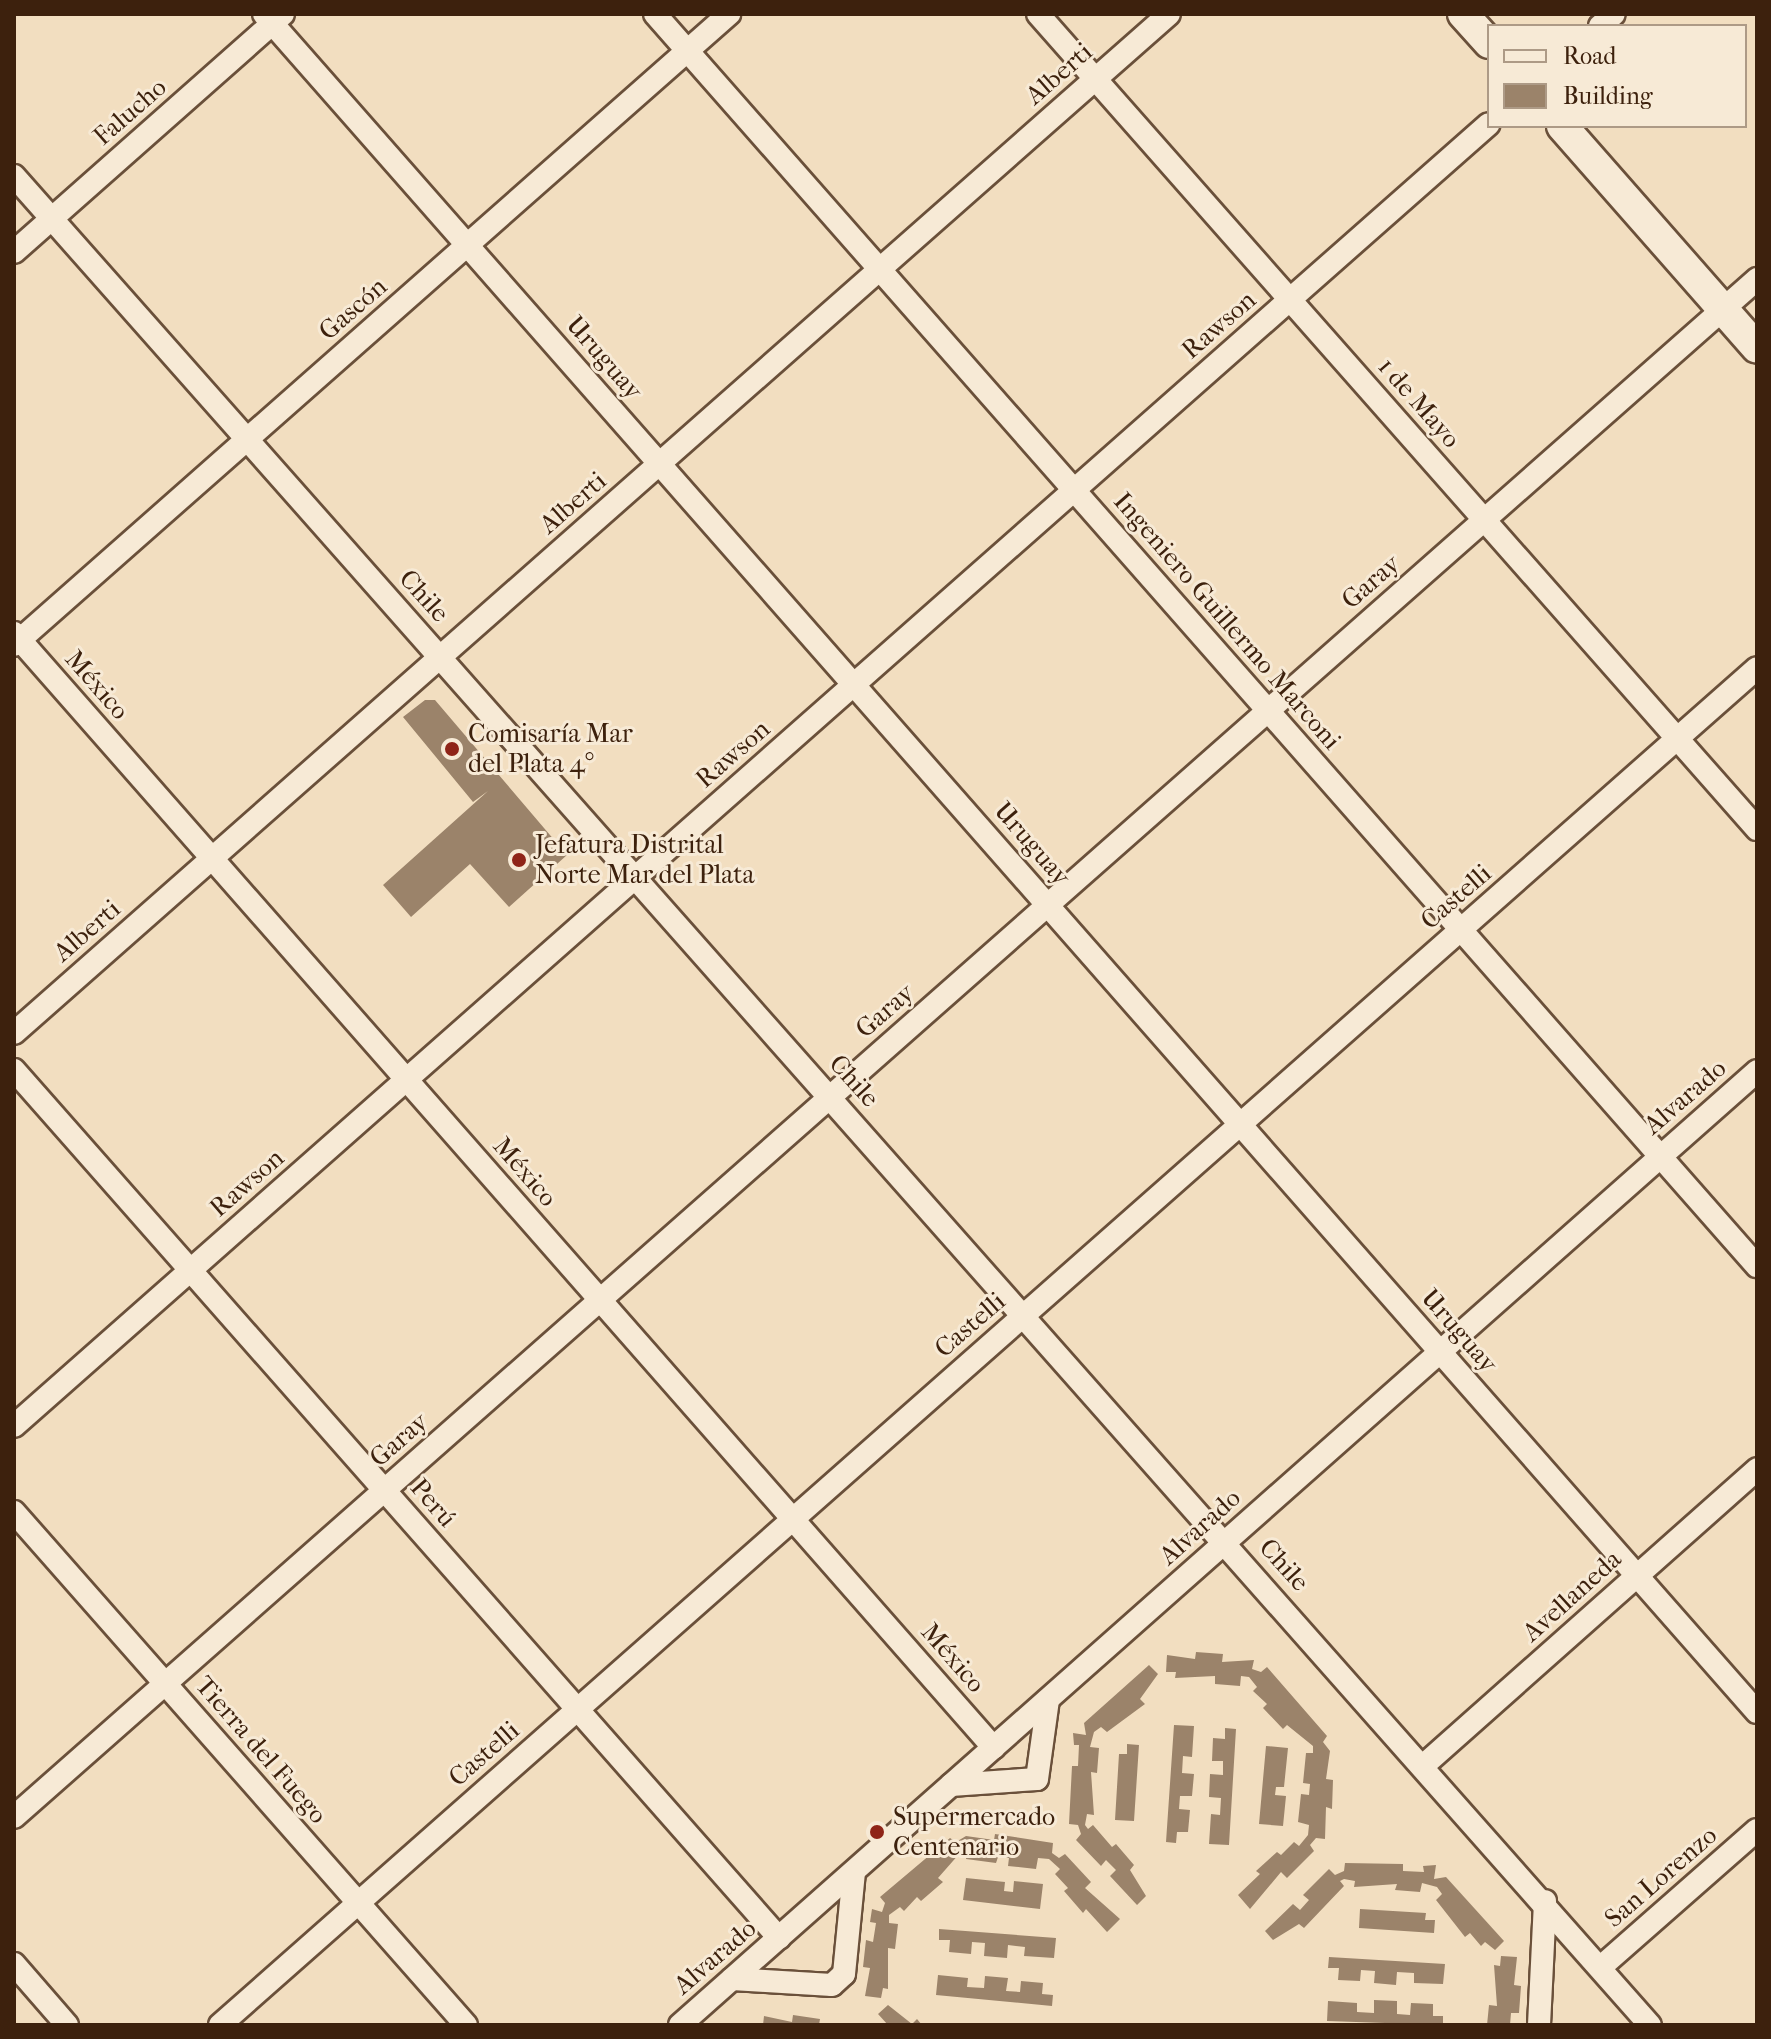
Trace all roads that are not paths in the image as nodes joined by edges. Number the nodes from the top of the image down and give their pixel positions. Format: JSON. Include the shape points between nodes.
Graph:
{"nodes":[{"id":1,"x":655,"y":14,"type":"edge"},
{"id":2,"x":729,"y":14,"type":"edge"},
{"id":3,"x":1038,"y":14,"type":"edge"},
{"id":4,"x":1169,"y":14,"type":"edge"},
{"id":5,"x":1463,"y":14,"type":"edge"},
{"id":6,"x":273,"y":17,"type":"edge"},
{"id":7,"x":1487,"y":41,"type":"edge"},
{"id":8,"x":687,"y":51,"type":"junction"},
{"id":9,"x":1095,"y":79,"type":"junction"},
{"id":10,"x":1487,"y":126,"type":"edge"},
{"id":11,"x":1564,"y":128,"type":"edge"},
{"id":12,"x":14,"y":176,"type":"edge"},
{"id":13,"x":52,"y":218,"type":"junction"},
{"id":14,"x":468,"y":245,"type":"junction"},
{"id":15,"x":14,"y":252,"type":"edge"},
{"id":16,"x":879,"y":269,"type":"junction"},
{"id":17,"x":1757,"y":279,"type":"edge"},
{"id":18,"x":1290,"y":300,"type":"junction"},
{"id":19,"x":1723,"y":309,"type":"junction"},
{"id":20,"x":1757,"y":348,"type":"edge"},
{"id":21,"x":248,"y":439,"type":"junction"},
{"id":22,"x":659,"y":463,"type":"junction"},
{"id":23,"x":1074,"y":490,"type":"junction"},
{"id":24,"x":1484,"y":520,"type":"junction"},
{"id":25,"x":16,"y":639,"type":"edge"},
{"id":26,"x":441,"y":656,"type":"junction"},
{"id":27,"x":1757,"y":668,"type":"edge"},
{"id":28,"x":854,"y":684,"type":"junction"},
{"id":29,"x":1268,"y":711,"type":"junction"},
{"id":30,"x":1677,"y":739,"type":"junction"},
{"id":31,"x":1757,"y":829,"type":"edge"},
{"id":32,"x":212,"y":858,"type":"junction"},
{"id":33,"x":636,"y":877,"type":"junction"},
{"id":34,"x":1048,"y":905,"type":"junction"},
{"id":35,"x":1461,"y":930,"type":"junction"},
{"id":36,"x":14,"y":1033,"type":"edge"},
{"id":37,"x":14,"y":1070,"type":"edge"},
{"id":38,"x":1757,"y":1071,"type":"edge"},
{"id":39,"x":406,"y":1079,"type":"junction"},
{"id":40,"x":831,"y":1096,"type":"junction"},
{"id":41,"x":1240,"y":1124,"type":"junction"},
{"id":42,"x":1660,"y":1156,"type":"junction"},
{"id":43,"x":1757,"y":1266,"type":"edge"},
{"id":44,"x":190,"y":1270,"type":"junction"},
{"id":45,"x":600,"y":1300,"type":"junction"},
{"id":46,"x":1024,"y":1315,"type":"junction"},
{"id":47,"x":1440,"y":1352,"type":"junction"},
{"id":48,"x":14,"y":1426,"type":"edge"},
{"id":49,"x":1757,"y":1469,"type":"edge"},
{"id":50,"x":384,"y":1490,"type":"junction"},
{"id":51,"x":14,"y":1512,"type":"edge"},
{"id":52,"x":793,"y":1519,"type":"junction"},
{"id":53,"x":1226,"y":1541,"type":"junction"},
{"id":54,"x":1637,"y":1576,"type":"junction"},
{"id":55,"x":165,"y":1684,"type":"junction"},
{"id":56,"x":1048,"y":1700,"type":"junction"},
{"id":57,"x":578,"y":1709,"type":"junction"},
{"id":58,"x":1757,"y":1712,"type":"edge"},
{"id":59,"x":994,"y":1748,"type":"junction"},
{"id":60,"x":1424,"y":1765,"type":"junction"},
{"id":61,"x":951,"y":1785,"type":"junction"},
{"id":62,"x":14,"y":1817,"type":"edge"},
{"id":63,"x":1757,"y":1830,"type":"edge"},
{"id":64,"x":854,"y":1872,"type":"junction"},
{"id":65,"x":1545,"y":1901,"type":"junction"},
{"id":66,"x":359,"y":1903,"type":"junction"},
{"id":67,"x":779,"y":1938,"type":"junction"},
{"id":68,"x":14,"y":1964,"type":"edge"},
{"id":69,"x":1602,"y":1966,"type":"junction"},
{"id":70,"x":732,"y":1979,"type":"junction"},
{"id":71,"x":67,"y":2025,"type":"edge"},
{"id":72,"x":220,"y":2025,"type":"edge"},
{"id":73,"x":466,"y":2025,"type":"edge"},
{"id":74,"x":680,"y":2025,"type":"edge"},
{"id":75,"x":1539,"y":2025,"type":"edge"},
{"id":76,"x":1650,"y":2025,"type":"edge"}],
"edges":[{"from":1,"to":8,"type":"street","name":"Ingeniero Guillermo Marconi"},
{"from":2,"to":8,"type":"street","name":"Gascón"},
{"from":3,"to":9,"type":"street","name":"1 de Mayo"},
{"from":4,"to":9,"type":"street","name":"Alberti"},
{"from":5,"to":7,"type":"main road"},
{"from":6,"to":13,"type":"street","name":"Falucho"},
{"from":6,"to":14,"type":"street","name":"Uruguay"},
{"from":8,"to":14,"type":"street","name":"Gascón"},
{"from":8,"to":16,"type":"street","name":"Ingeniero Guillermo Marconi"},
{"from":9,"to":16,"type":"street","name":"Alberti"},
{"from":9,"to":18,"type":"street","name":"1 de Mayo"},
{"from":10,"to":18,"type":"street","name":"Rawson"},
{"from":11,"to":19,"type":"main road"},
{"from":12,"to":13,"type":"street","name":"Chile"},
{"from":13,"to":15,"type":"street","name":"Falucho"},
{"from":13,"to":21,"type":"street","name":"Chile"},
{"from":14,"to":21,"type":"street","name":"Gascón"},
{"from":14,"to":22,"type":"street","name":"Uruguay"},
{"from":16,"to":22,"type":"street","name":"Alberti"},
{"from":16,"to":23,"type":"street","name":"Ingeniero Guillermo Marconi"},
{"from":17,"to":19,"type":"street","name":"Garay"},
{"from":18,"to":23,"type":"street","name":"Rawson"},
{"from":18,"to":24,"type":"street","name":"1 de Mayo"},
{"from":19,"to":20,"type":"main road"},
{"from":19,"to":24,"type":"street","name":"Garay"},
{"from":21,"to":25,"type":"street","name":"Gascón"},
{"from":21,"to":26,"type":"street","name":"Chile"},
{"from":22,"to":26,"type":"street","name":"Alberti"},
{"from":22,"to":28,"type":"street","name":"Uruguay"},
{"from":23,"to":28,"type":"street","name":"Rawson"},
{"from":23,"to":29,"type":"street","name":"Ingeniero Guillermo Marconi"},
{"from":24,"to":29,"type":"street","name":"Garay"},
{"from":24,"to":30,"type":"street","name":"1 de Mayo"},
{"from":25,"to":32,"type":"street","name":"México"},
{"from":26,"to":32,"type":"street","name":"Alberti"},
{"from":26,"to":33,"type":"street","name":"Chile"},
{"from":27,"to":30,"type":"street","name":"Castelli"},
{"from":28,"to":33,"type":"street","name":"Rawson"},
{"from":28,"to":34,"type":"street","name":"Uruguay"},
{"from":29,"to":34,"type":"street","name":"Garay"},
{"from":29,"to":35,"type":"street","name":"Ingeniero Guillermo Marconi"},
{"from":30,"to":31,"type":"street","name":"1 de Mayo"},
{"from":30,"to":35,"type":"street","name":"Castelli"},
{"from":32,"to":36,"type":"street","name":"Alberti"},
{"from":32,"to":39,"type":"street","name":"México"},
{"from":33,"to":39,"type":"street","name":"Rawson"},
{"from":33,"to":40,"type":"street","name":"Chile"},
{"from":34,"to":40,"type":"street","name":"Garay"},
{"from":34,"to":41,"type":"street","name":"Uruguay"},
{"from":35,"to":41,"type":"street","name":"Castelli"},
{"from":35,"to":42,"type":"street","name":"Ingeniero Guillermo Marconi"},
{"from":37,"to":44,"type":"street","name":"Perú"},
{"from":38,"to":42,"type":"street","name":"Alvarado"},
{"from":39,"to":44,"type":"street","name":"Rawson"},
{"from":39,"to":45,"type":"street","name":"México"},
{"from":40,"to":45,"type":"street","name":"Garay"},
{"from":40,"to":46,"type":"street","name":"Chile"},
{"from":41,"to":46,"type":"street","name":"Castelli"},
{"from":41,"to":47,"type":"street","name":"Uruguay"},
{"from":42,"to":43,"type":"street","name":"Ingeniero Guillermo Marconi"},
{"from":42,"to":47,"type":"street","name":"Alvarado"},
{"from":44,"to":48,"type":"street","name":"Rawson"},
{"from":44,"to":50,"type":"street","name":"Perú"},
{"from":45,"to":50,"type":"street","name":"Garay"},
{"from":45,"to":52,"type":"street","name":"México"},
{"from":46,"to":52,"type":"street","name":"Castelli"},
{"from":46,"to":53,"type":"street","name":"Chile"},
{"from":47,"to":53,"type":"street","name":"Alvarado"},
{"from":47,"to":54,"type":"street","name":"Uruguay"},
{"from":49,"to":54,"type":"street","name":"Avellaneda"},
{"from":50,"to":55,"type":"street","name":"Garay"},
{"from":50,"to":57,"type":"street","name":"Perú"},
{"from":51,"to":55,"type":"street","name":"Tierra del Fuego"},
{"from":52,"to":57,"type":"street","name":"Castelli"},
{"from":52,"to":59,"type":"street","name":"México"},
{"from":53,"to":56,"type":"street","name":"Alvarado"},
{"from":53,"to":60,"type":"street","name":"Chile"},
{"from":54,"to":58,"type":"street","name":"Uruguay"},
{"from":54,"to":60,"type":"street","name":"Avellaneda"},
{"from":55,"to":62,"type":"street","name":"Garay"},
{"from":55,"to":66,"type":"street","name":"Tierra del Fuego"},
{"from":56,"to":59,"type":"street","name":"Alvarado"},
{"from":56,"to":61,"type":"street","via":[[1037,1779]]},
{"from":57,"to":66,"type":"street","name":"Castelli"},
{"from":57,"to":67,"type":"street","name":"Perú"},
{"from":59,"to":61,"type":"street","name":"Alvarado"},
{"from":60,"to":65,"type":"street","name":"Chile"},
{"from":61,"to":64,"type":"street","name":"Alvarado"},
{"from":63,"to":69,"type":"street","name":"San Lorenzo"},
{"from":64,"to":67,"type":"street","name":"Alvarado"},
{"from":64,"to":70,"type":"street","via":[[844,1974],[832,1985]]},
{"from":65,"to":69,"type":"street","name":"Chile"},
{"from":65,"to":75,"type":"street"},
{"from":66,"to":72,"type":"street","name":"Castelli"},
{"from":66,"to":73,"type":"street","name":"Tierra del Fuego"},
{"from":67,"to":70,"type":"street","name":"Alvarado"},
{"from":68,"to":71,"type":"street"},
{"from":69,"to":76,"type":"street","name":"Chile"},
{"from":70,"to":74,"type":"street","name":"Alvarado"}]}
